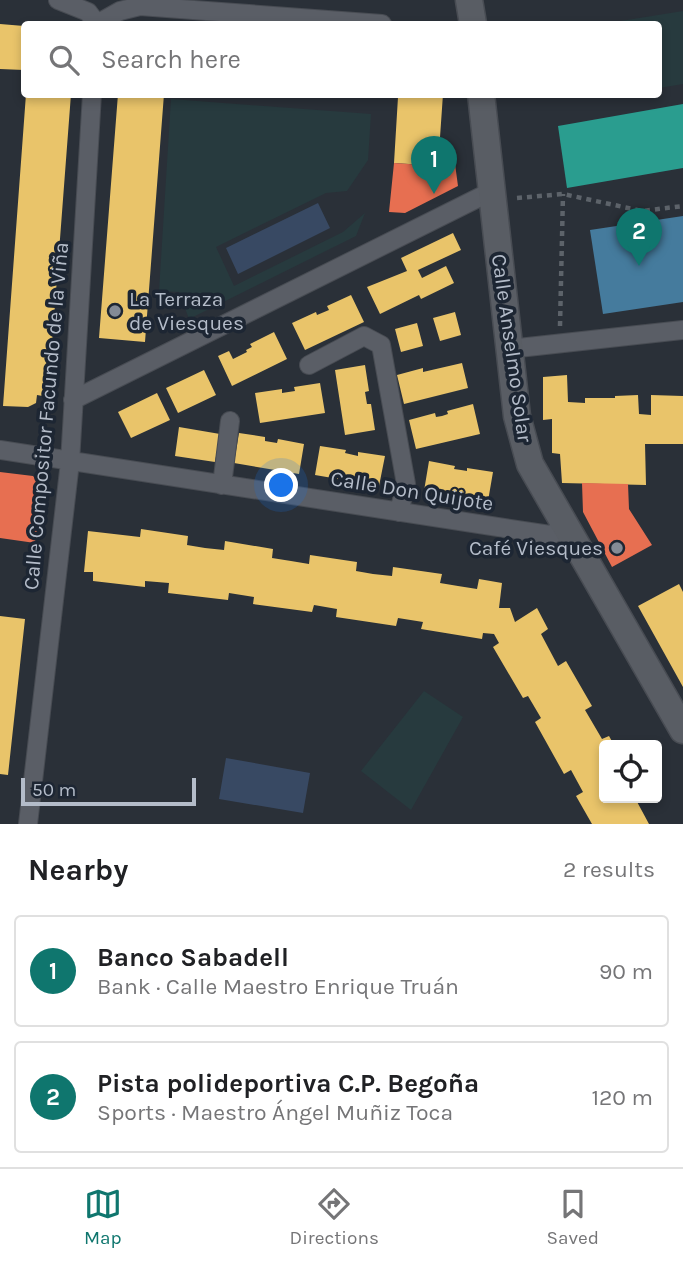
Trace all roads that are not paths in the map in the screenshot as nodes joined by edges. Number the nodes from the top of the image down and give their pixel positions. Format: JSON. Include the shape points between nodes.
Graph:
{"nodes":[{"id":1,"x":58,"y":0,"type":"edge"},
{"id":2,"x":469,"y":0,"type":"edge"},
{"id":3,"x":95,"y":21,"type":"edge"},
{"id":4,"x":102,"y":21,"type":"edge"},
{"id":5,"x":342,"y":21,"type":"edge"},
{"id":6,"x":472,"y":21,"type":"edge"},
{"id":7,"x":92,"y":98,"type":"edge"},
{"id":8,"x":482,"y":98,"type":"edge"},
{"id":9,"x":500,"y":195,"type":"junction"},
{"id":10,"x":683,"y":330,"type":"edge"},
{"id":11,"x":509,"y":349,"type":"junction"},
{"id":12,"x":309,"y":365,"type":"dead end"},
{"id":13,"x":73,"y":400,"type":"junction"},
{"id":14,"x":230,"y":421,"type":"dead end"},
{"id":15,"x":0,"y":450,"type":"edge"},
{"id":16,"x":70,"y":462,"type":"junction"},
{"id":17,"x":222,"y":485,"type":"junction"},
{"id":18,"x":399,"y":512,"type":"junction"},
{"id":19,"x":566,"y":528,"type":"junction"},
{"id":20,"x":683,"y":730,"type":"edge"},
{"id":21,"x":28,"y":824,"type":"edge"}],
"edges":[{"from":1,"to":3,"type":"street","via":[[88,12]]},
{"from":2,"to":6,"type":"main road"},
{"from":4,"to":5,"type":"street","via":[[140,6]]},
{"from":7,"to":13,"type":"street","name":"Calle Compositor Facundo de la Viña"},
{"from":8,"to":9,"type":"main road","name":"Calle Anselmo Solar"},
{"from":9,"to":11,"type":"main road","name":"Calle Anselmo Solar"},
{"from":9,"to":13,"type":"street"},
{"from":10,"to":11,"type":"street"},
{"from":11,"to":19,"type":"main road","name":"Calle Anselmo Solar","via":[[517,416],[530,464]]},
{"from":12,"to":18,"type":"street","via":[[364,336],[381,345],[405,484]]},
{"from":13,"to":16,"type":"street","name":"Calle Compositor Facundo de la Viña"},
{"from":14,"to":17,"type":"street"},
{"from":15,"to":16,"type":"street","name":"Calle Don Quijote"},
{"from":16,"to":17,"type":"street","name":"Calle Don Quijote"},
{"from":16,"to":21,"type":"street","name":"Calle Compositor Facundo de la Viña"},
{"from":17,"to":18,"type":"street","name":"Calle Don Quijote"},
{"from":18,"to":19,"type":"street","name":"Calle Don Quijote","via":[[550,535]]},
{"from":19,"to":20,"type":"main road","name":"Calle Anselmo Solar"}]}
